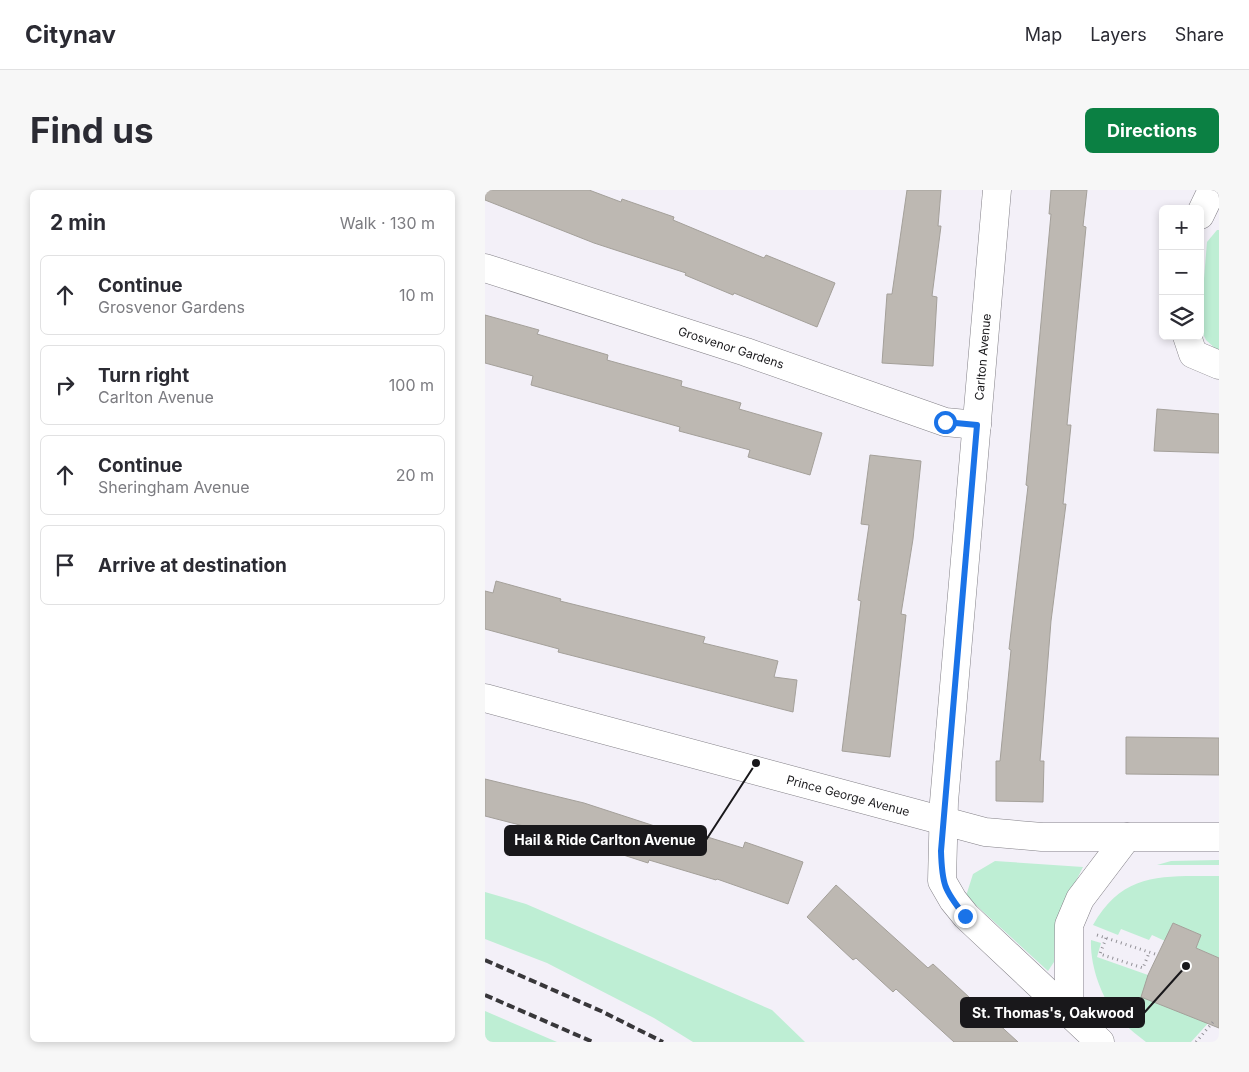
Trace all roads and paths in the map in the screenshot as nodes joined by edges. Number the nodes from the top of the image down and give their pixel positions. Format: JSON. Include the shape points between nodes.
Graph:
{"nodes":[{"id":1,"x":997,"y":190,"type":"edge"},
{"id":2,"x":1214,"y":190,"type":"edge"},
{"id":3,"x":1219,"y":192,"type":"edge"},
{"id":4,"x":1204,"y":208,"type":"edge"},
{"id":5,"x":485,"y":268,"type":"edge"},
{"id":6,"x":1188,"y":340,"type":"edge"},
{"id":7,"x":1219,"y":364,"type":"edge"},
{"id":8,"x":977,"y":425,"type":"junction"},
{"id":9,"x":485,"y":698,"type":"edge"},
{"id":10,"x":944,"y":823,"type":"junction"},
{"id":11,"x":1127,"y":837,"type":"junction"},
{"id":12,"x":1219,"y":837,"type":"edge"},
{"id":13,"x":1149,"y":953,"type":"junction"},
{"id":14,"x":1158,"y":955,"type":"dead end"},
{"id":15,"x":1069,"y":1014,"type":"junction"},
{"id":16,"x":1213,"y":1022,"type":"dead end"},
{"id":17,"x":1100,"y":1042,"type":"edge"},
{"id":18,"x":1196,"y":1042,"type":"edge"}],
"edges":[{"from":1,"to":8,"type":"street","name":"Carlton Avenue"},
{"from":2,"to":3,"type":"street"},
{"from":2,"to":4,"type":"street"},
{"from":5,"to":8,"type":"street","name":"Grosvenor Gardens","via":[[746,352],[945,422]]},
{"from":6,"to":7,"type":"street","via":[[1193,354]]},
{"from":8,"to":10,"type":"street","name":"Carlton Avenue"},
{"from":9,"to":10,"type":"street","name":"Prince George Avenue"},
{"from":10,"to":11,"type":"street","name":"Prince George Avenue","via":[[1016,836]]},
{"from":10,"to":15,"type":"street","name":"Carlton Avenue","via":[[942,881],[953,900],[965,916]]},
{"from":11,"to":12,"type":"street","name":"Prince George Avenue"},
{"from":11,"to":15,"type":"street","via":[[1080,899],[1069,925]]},
{"from":13,"to":13,"type":"path","via":[[1108,939],[1100,954],[1143,968]]},
{"from":13,"to":14,"type":"path"},
{"from":15,"to":17,"type":"street","name":"Carlton Avenue"},
{"from":16,"to":18,"type":"path"}]}
